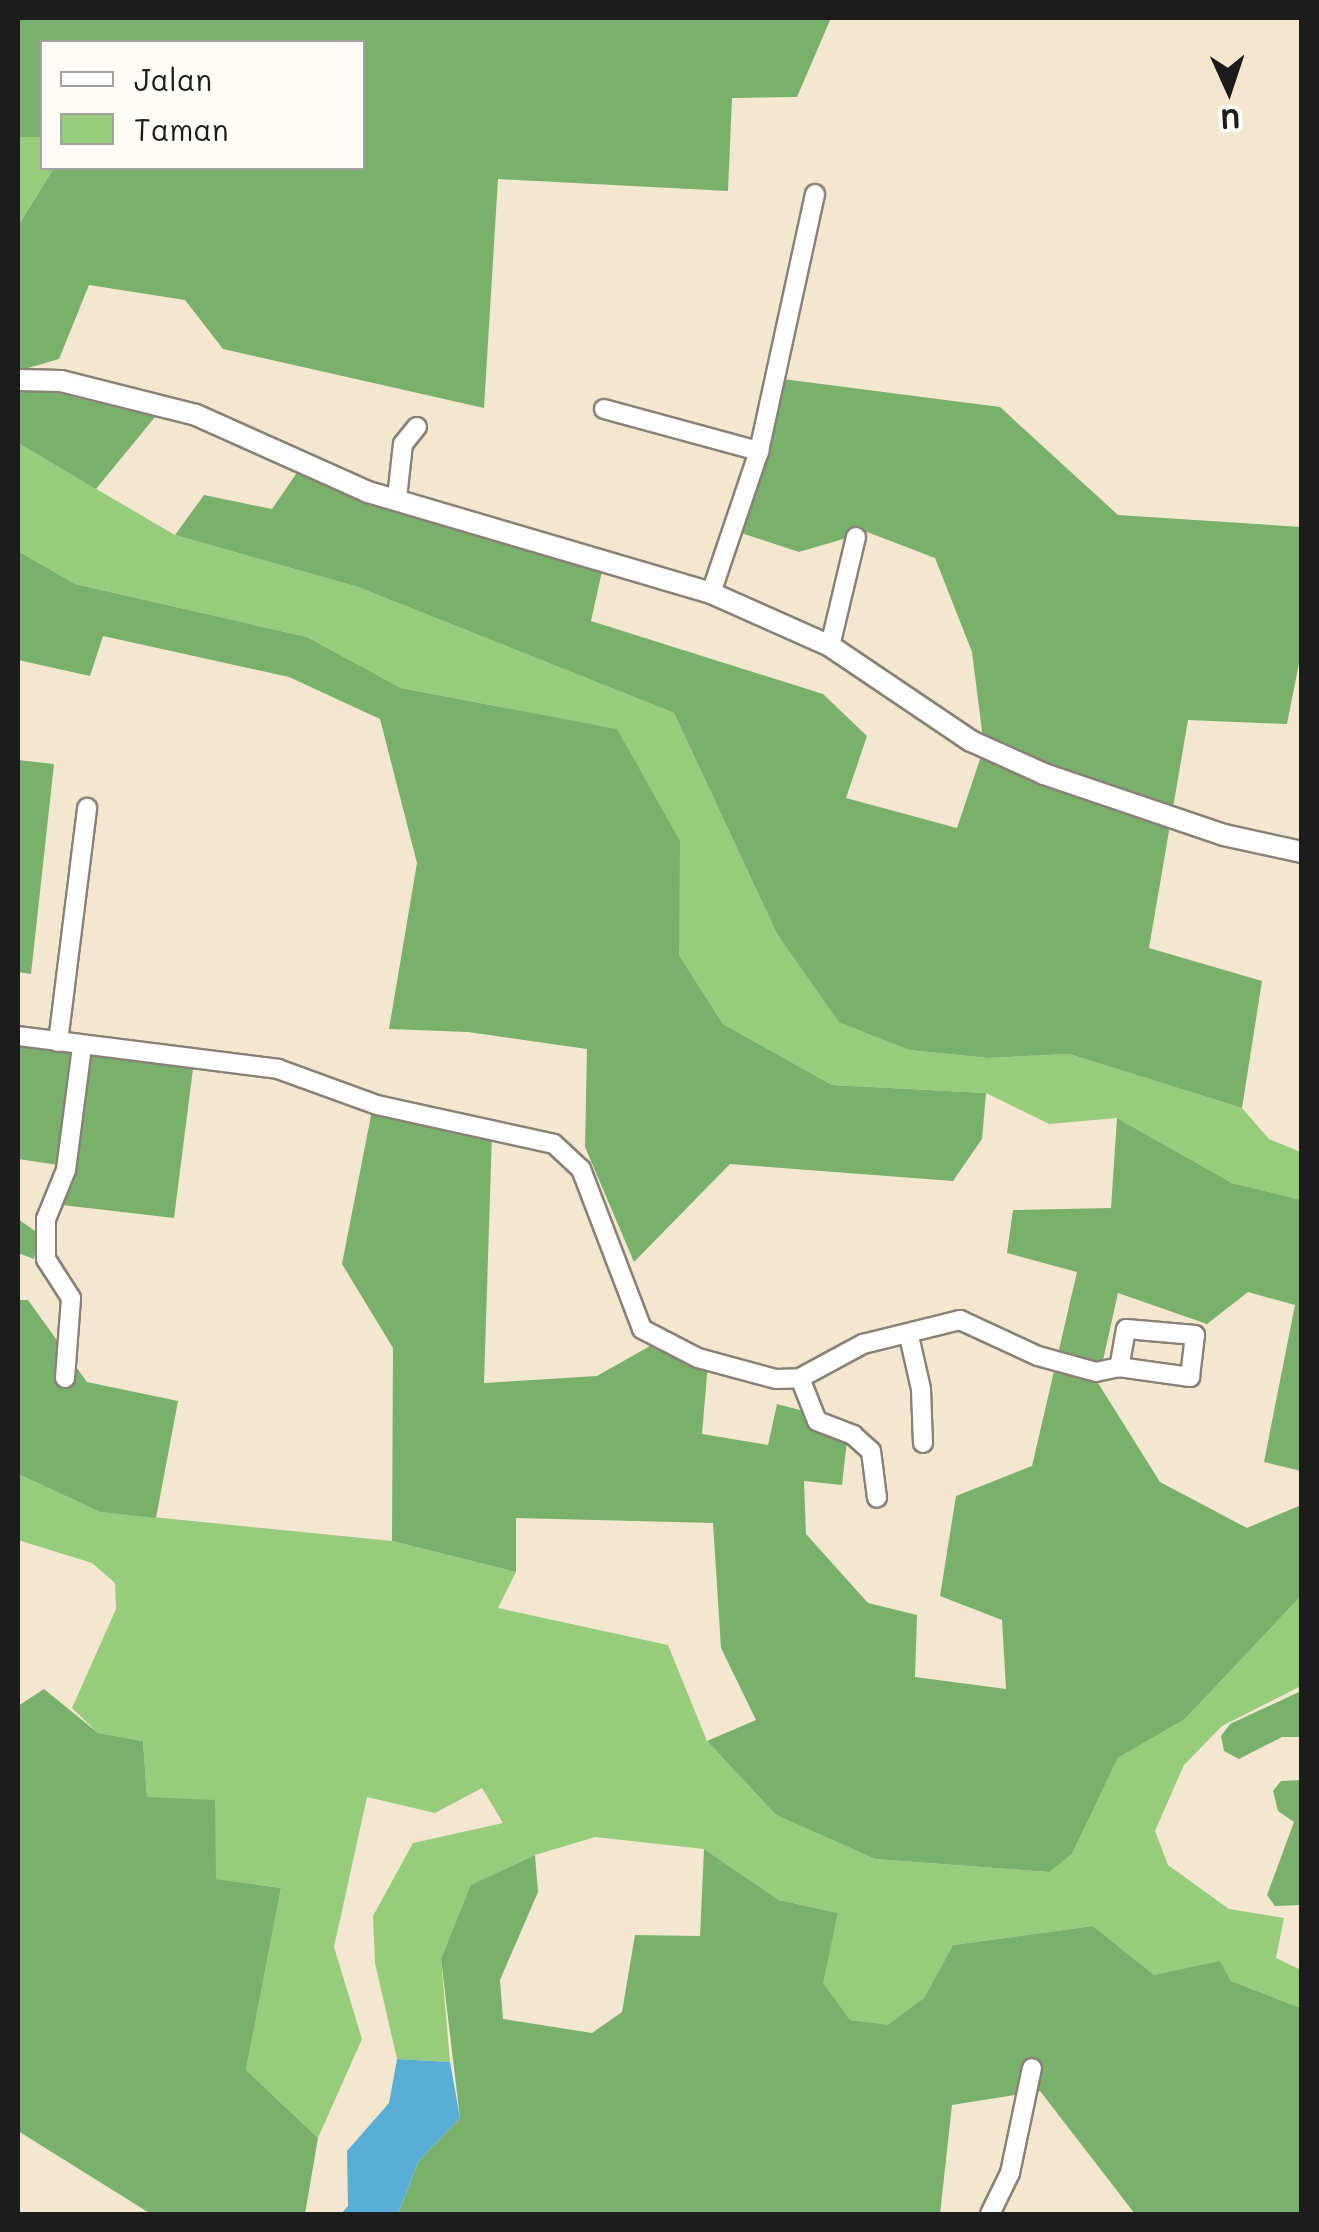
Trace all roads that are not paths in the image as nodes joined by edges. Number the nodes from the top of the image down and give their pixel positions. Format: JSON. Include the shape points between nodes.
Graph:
{"nodes":[{"id":1,"x":814,"y":194,"type":"dead end"},
{"id":2,"x":18,"y":380,"type":"edge"},
{"id":3,"x":604,"y":408,"type":"dead end"},
{"id":4,"x":418,"y":428,"type":"dead end"},
{"id":5,"x":759,"y":451,"type":"junction"},
{"id":6,"x":397,"y":498,"type":"junction"},
{"id":7,"x":856,"y":537,"type":"dead end"},
{"id":8,"x":711,"y":592,"type":"junction"},
{"id":9,"x":830,"y":646,"type":"junction"},
{"id":10,"x":87,"y":808,"type":"dead end"},
{"id":11,"x":1302,"y":852,"type":"edge"},
{"id":12,"x":18,"y":1036,"type":"edge"},
{"id":13,"x":58,"y":1042,"type":"junction"},
{"id":14,"x":82,"y":1046,"type":"junction"},
{"id":15,"x":909,"y":1336,"type":"junction"},
{"id":16,"x":1119,"y":1367,"type":"junction"},
{"id":17,"x":66,"y":1378,"type":"dead end"},
{"id":18,"x":800,"y":1378,"type":"junction"},
{"id":19,"x":924,"y":1443,"type":"dead end"},
{"id":20,"x":877,"y":1498,"type":"dead end"},
{"id":21,"x":1032,"y":2068,"type":"dead end"},
{"id":22,"x":990,"y":2214,"type":"edge"}],
"edges":[{"from":1,"to":5,"type":"street"},
{"from":2,"to":6,"type":"street","via":[[61,381],[196,414],[327,477]]},
{"from":3,"to":5,"type":"street"},
{"from":4,"to":6,"type":"street","via":[[403,444]]},
{"from":5,"to":8,"type":"street"},
{"from":6,"to":8,"type":"street"},
{"from":7,"to":9,"type":"street"},
{"from":8,"to":9,"type":"street"},
{"from":9,"to":11,"type":"street","via":[[971,741],[1044,774],[1224,835]]},
{"from":10,"to":13,"type":"street"},
{"from":12,"to":13,"type":"street"},
{"from":13,"to":14,"type":"street"},
{"from":14,"to":17,"type":"street","via":[[66,1170],[46,1220],[46,1258],[71,1298]]},
{"from":14,"to":18,"type":"street","via":[[278,1069],[377,1105],[554,1144],[582,1169],[642,1328],[698,1358],[776,1379]]},
{"from":15,"to":16,"type":"street","via":[[960,1320],[996,1340],[1096,1372]]},
{"from":15,"to":18,"type":"street","via":[[863,1344]]},
{"from":15,"to":19,"type":"street"},
{"from":16,"to":16,"type":"street","via":[[1126,1329],[1195,1336],[1190,1377]]},
{"from":18,"to":20,"type":"street","via":[[817,1421],[871,1451]]},
{"from":21,"to":22,"type":"street","via":[[1010,2172]]}]}
